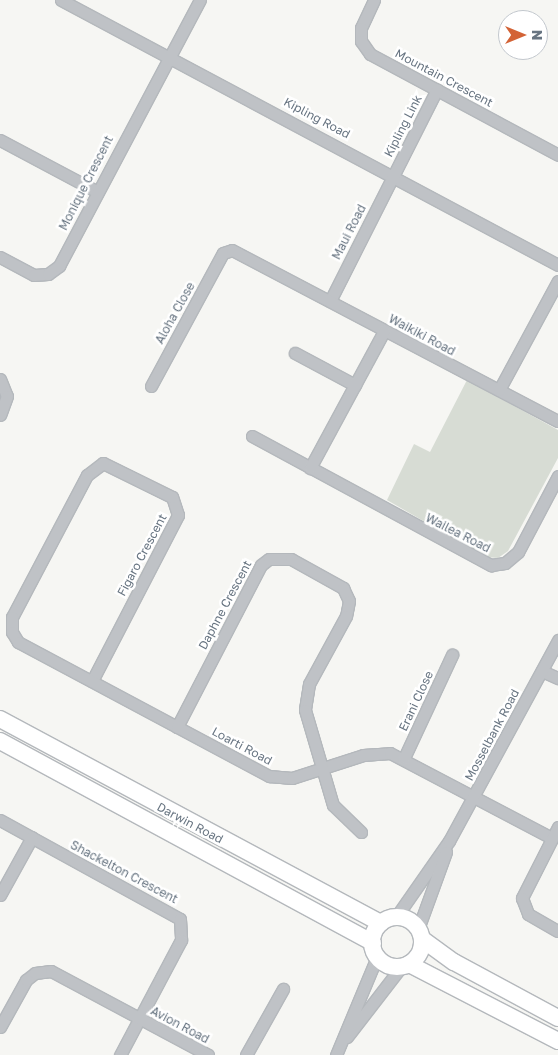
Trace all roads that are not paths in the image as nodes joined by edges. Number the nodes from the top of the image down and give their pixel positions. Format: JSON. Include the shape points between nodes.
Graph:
{"nodes":[{"id":1,"x":60,"y":0,"type":"edge"},
{"id":2,"x":200,"y":0,"type":"edge"},
{"id":3,"x":374,"y":0,"type":"edge"},
{"id":4,"x":169,"y":54,"type":"junction"},
{"id":5,"x":437,"y":90,"type":"junction"},
{"id":6,"x":0,"y":140,"type":"edge"},
{"id":7,"x":558,"y":155,"type":"edge"},
{"id":8,"x":393,"y":175,"type":"junction"},
{"id":9,"x":96,"y":191,"type":"junction"},
{"id":10,"x":223,"y":253,"type":"joint"},
{"id":11,"x":0,"y":257,"type":"edge"},
{"id":12,"x":558,"y":265,"type":"edge"},
{"id":13,"x":558,"y":281,"type":"edge"},
{"id":14,"x":330,"y":301,"type":"junction"},
{"id":15,"x":384,"y":331,"type":"junction"},
{"id":16,"x":295,"y":353,"type":"dead end"},
{"id":17,"x":3,"y":383,"type":"edge"},
{"id":18,"x":355,"y":385,"type":"junction"},
{"id":19,"x":151,"y":386,"type":"dead end"},
{"id":20,"x":498,"y":390,"type":"junction"},
{"id":21,"x":0,"y":415,"type":"edge"},
{"id":22,"x":558,"y":421,"type":"edge"},
{"id":23,"x":252,"y":436,"type":"dead end"},
{"id":24,"x":310,"y":468,"type":"junction"},
{"id":25,"x":558,"y":476,"type":"edge"},
{"id":26,"x":12,"y":632,"type":"joint"},
{"id":27,"x":558,"y":640,"type":"edge"},
{"id":28,"x":452,"y":655,"type":"dead end"},
{"id":29,"x":542,"y":671,"type":"junction"},
{"id":30,"x":558,"y":678,"type":"edge"},
{"id":31,"x":92,"y":681,"type":"junction"},
{"id":32,"x":0,"y":719,"type":"edge"},
{"id":33,"x":177,"y":727,"type":"junction"},
{"id":34,"x":0,"y":742,"type":"edge"},
{"id":35,"x":404,"y":758,"type":"junction"},
{"id":36,"x":323,"y":770,"type":"junction"},
{"id":37,"x":476,"y":796,"type":"junction"},
{"id":38,"x":0,"y":820,"type":"edge"},
{"id":39,"x":558,"y":827,"type":"edge"},
{"id":40,"x":361,"y":832,"type":"dead end"},
{"id":41,"x":32,"y":837,"type":"junction"},
{"id":42,"x":552,"y":838,"type":"junction"},
{"id":43,"x":449,"y":841,"type":"junction"},
{"id":44,"x":0,"y":895,"type":"edge"},
{"id":45,"x":389,"y":920,"type":"junction"},
{"id":46,"x":558,"y":931,"type":"edge"},
{"id":47,"x":420,"y":934,"type":"junction"},
{"id":48,"x":375,"y":950,"type":"junction"},
{"id":49,"x":405,"y":966,"type":"junction"},
{"id":50,"x":283,"y":989,"type":"dead end"},
{"id":51,"x":140,"y":1018,"type":"junction"},
{"id":52,"x":558,"y":1018,"type":"edge"},
{"id":53,"x":0,"y":1027,"type":"edge"},
{"id":54,"x":344,"y":1040,"type":"junction"},
{"id":55,"x":558,"y":1042,"type":"edge"},
{"id":56,"x":120,"y":1055,"type":"edge"},
{"id":57,"x":208,"y":1055,"type":"edge"},
{"id":58,"x":246,"y":1055,"type":"edge"},
{"id":59,"x":336,"y":1055,"type":"edge"}],
"edges":[{"from":1,"to":4,"type":"street","name":"Kipling Road"},
{"from":2,"to":4,"type":"street","name":"Monique Crescent"},
{"from":3,"to":5,"type":"street","name":"Mountain Crescent","via":[[361,28],[363,46]]},
{"from":4,"to":8,"type":"street","name":"Kipling Road"},
{"from":4,"to":9,"type":"street","name":"Monique Crescent"},
{"from":5,"to":7,"type":"street","name":"Mountain Crescent"},
{"from":5,"to":8,"type":"street","name":"Kipling Link"},
{"from":6,"to":9,"type":"street"},
{"from":8,"to":12,"type":"street","name":"Kipling Road"},
{"from":8,"to":14,"type":"street","name":"Maui Road"},
{"from":9,"to":11,"type":"street","name":"Monique Crescent","via":[[53,271],[34,275]]},
{"from":10,"to":14,"type":"street","name":"Waikiki Road","via":[[236,251]]},
{"from":10,"to":19,"type":"street","name":"Aloha Close"},
{"from":13,"to":20,"type":"street"},
{"from":14,"to":15,"type":"street","name":"Waikiki Road"},
{"from":15,"to":18,"type":"street"},
{"from":15,"to":20,"type":"street","name":"Waikiki Road"},
{"from":16,"to":18,"type":"street"},
{"from":17,"to":21,"type":"street"},
{"from":18,"to":24,"type":"street"},
{"from":20,"to":22,"type":"street"},
{"from":23,"to":24,"type":"street","name":"Wailea Road"},
{"from":24,"to":25,"type":"street","name":"Wailea Road","via":[[491,565],[505,563],[518,552]]},
{"from":26,"to":31,"type":"street","name":"Loarti Road","via":[[18,642]]},
{"from":26,"to":31,"type":"street","name":"Figaro Crescent","via":[[12,617],[96,466],[115,466],[172,497],[177,508],[176,523]]},
{"from":27,"to":29,"type":"street","name":"Mosselbank Road"},
{"from":28,"to":35,"type":"street","name":"Erani Close"},
{"from":29,"to":30,"type":"street"},
{"from":29,"to":37,"type":"street","name":"Mosselbank Road"},
{"from":31,"to":33,"type":"street","name":"Loarti Road"},
{"from":32,"to":45,"type":"street","name":"Darwin Road"},
{"from":33,"to":36,"type":"street","name":"Loarti Road","via":[[279,779]]},
{"from":33,"to":36,"type":"street","name":"Daphne Crescent","via":[[262,565],[269,559],[291,559],[343,588],[348,601],[346,616],[305,698]]},
{"from":34,"to":48,"type":"street","name":"Darwin Road"},
{"from":35,"to":36,"type":"street","name":"Loarti Road","via":[[379,752]]},
{"from":35,"to":37,"type":"street","name":"Loarti Road"},
{"from":36,"to":40,"type":"street","name":"Daphne Crescent","via":[[339,816]]},
{"from":37,"to":42,"type":"street","name":"Loarti Road"},
{"from":37,"to":43,"type":"street","name":"Mosselbank Road"},
{"from":38,"to":41,"type":"street","name":"Shackelton Crescent"},
{"from":39,"to":42,"type":"street"},
{"from":41,"to":44,"type":"street"},
{"from":41,"to":51,"type":"street","name":"Shackelton Crescent","via":[[180,920],[181,940]]},
{"from":42,"to":46,"type":"street","via":[[523,894],[522,904],[528,914]]},
{"from":43,"to":45,"type":"street","name":"Mosselbank Road"},
{"from":43,"to":47,"type":"street","name":"Mosselbank Road"},
{"from":45,"to":47,"type":"street","name":"Darwin Road"},
{"from":45,"to":48,"type":"street"},
{"from":47,"to":49,"type":"street","via":[[420,953]]},
{"from":47,"to":52,"type":"street","via":[[454,962]]},
{"from":48,"to":49,"type":"street","name":"Darwin Road"},
{"from":48,"to":54,"type":"street"},
{"from":49,"to":54,"type":"street"},
{"from":49,"to":55,"type":"street"},
{"from":50,"to":58,"type":"street"},
{"from":51,"to":53,"type":"street","name":"Avion Road","via":[[46,971],[26,980]]},
{"from":51,"to":56,"type":"street","name":"Shackelton Crescent"},
{"from":51,"to":57,"type":"street","name":"Avion Road"},
{"from":54,"to":59,"type":"street"}]}
